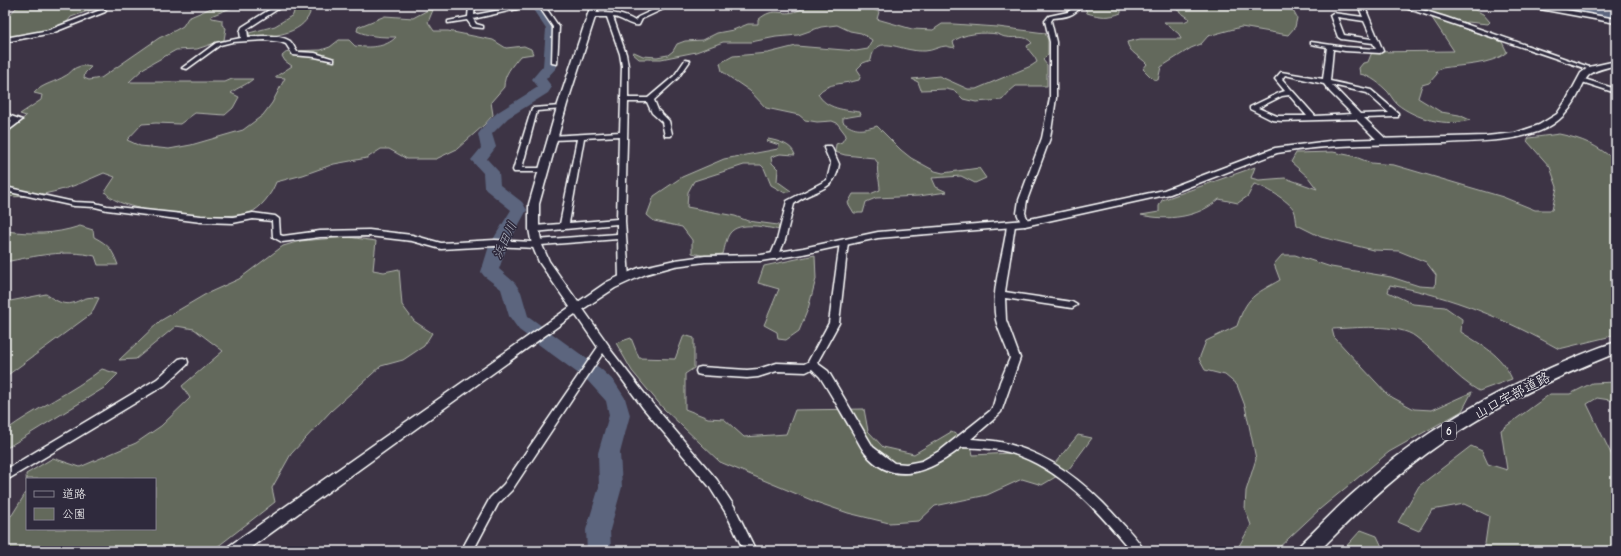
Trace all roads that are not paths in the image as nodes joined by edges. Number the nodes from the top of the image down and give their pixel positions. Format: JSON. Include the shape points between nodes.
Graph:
{"nodes":[{"id":1,"x":281,"y":5,"type":"edge"},
{"id":2,"x":472,"y":5,"type":"edge"},
{"id":3,"x":513,"y":5,"type":"edge"},
{"id":4,"x":541,"y":5,"type":"edge"},
{"id":5,"x":595,"y":5,"type":"edge"},
{"id":6,"x":669,"y":5,"type":"edge"},
{"id":7,"x":1079,"y":5,"type":"edge"},
{"id":8,"x":1361,"y":5,"type":"edge"},
{"id":9,"x":1400,"y":5,"type":"edge"},
{"id":10,"x":1529,"y":5,"type":"edge"},
{"id":11,"x":103,"y":11,"type":"dead end"},
{"id":12,"x":607,"y":14,"type":"junction"},
{"id":13,"x":591,"y":15,"type":"junction"},
{"id":14,"x":469,"y":18,"type":"junction"},
{"id":15,"x":1367,"y":19,"type":"junction"},
{"id":16,"x":450,"y":20,"type":"dead end"},
{"id":17,"x":1616,"y":21,"type":"edge"},
{"id":18,"x":481,"y":26,"type":"dead end"},
{"id":19,"x":244,"y":39,"type":"junction"},
{"id":20,"x":5,"y":40,"type":"edge"},
{"id":21,"x":1376,"y":41,"type":"junction"},
{"id":22,"x":1313,"y":43,"type":"dead end"},
{"id":23,"x":1330,"y":47,"type":"junction"},
{"id":24,"x":332,"y":60,"type":"dead end"},
{"id":25,"x":686,"y":61,"type":"dead end"},
{"id":26,"x":555,"y":63,"type":"dead end"},
{"id":27,"x":1616,"y":63,"type":"edge"},
{"id":28,"x":185,"y":68,"type":"dead end"},
{"id":29,"x":1592,"y":69,"type":"junction"},
{"id":30,"x":1581,"y":80,"type":"junction"},
{"id":31,"x":1326,"y":82,"type":"junction"},
{"id":32,"x":1616,"y":91,"type":"edge"},
{"id":33,"x":1291,"y":93,"type":"junction"},
{"id":34,"x":624,"y":100,"type":"junction"},
{"id":35,"x":650,"y":100,"type":"junction"},
{"id":36,"x":561,"y":108,"type":"junction"},
{"id":37,"x":5,"y":113,"type":"edge"},
{"id":38,"x":1358,"y":116,"type":"junction"},
{"id":39,"x":1313,"y":118,"type":"junction"},
{"id":40,"x":5,"y":131,"type":"edge"},
{"id":41,"x":623,"y":134,"type":"junction"},
{"id":42,"x":668,"y":134,"type":"dead end"},
{"id":43,"x":581,"y":137,"type":"junction"},
{"id":44,"x":553,"y":138,"type":"junction"},
{"id":45,"x":1384,"y":142,"type":"junction"},
{"id":46,"x":828,"y":148,"type":"dead end"},
{"id":47,"x":544,"y":170,"type":"junction"},
{"id":48,"x":5,"y":189,"type":"edge"},
{"id":49,"x":621,"y":221,"type":"junction"},
{"id":50,"x":1025,"y":223,"type":"junction"},
{"id":51,"x":1011,"y":225,"type":"junction"},
{"id":52,"x":564,"y":226,"type":"junction"},
{"id":53,"x":534,"y":229,"type":"junction"},
{"id":54,"x":622,"y":236,"type":"junction"},
{"id":55,"x":844,"y":242,"type":"junction"},
{"id":56,"x":537,"y":244,"type":"junction"},
{"id":57,"x":774,"y":256,"type":"junction"},
{"id":58,"x":624,"y":278,"type":"junction"},
{"id":59,"x":1001,"y":294,"type":"junction"},
{"id":60,"x":1072,"y":305,"type":"dead end"},
{"id":61,"x":576,"y":308,"type":"junction"},
{"id":62,"x":602,"y":346,"type":"junction"},
{"id":63,"x":1616,"y":347,"type":"edge"},
{"id":64,"x":183,"y":362,"type":"dead end"},
{"id":65,"x":812,"y":364,"type":"junction"},
{"id":66,"x":701,"y":371,"type":"dead end"},
{"id":67,"x":960,"y":442,"type":"junction"},
{"id":68,"x":5,"y":476,"type":"edge"},
{"id":69,"x":234,"y":551,"type":"edge"},
{"id":70,"x":468,"y":551,"type":"edge"},
{"id":71,"x":750,"y":551,"type":"edge"},
{"id":72,"x":1138,"y":551,"type":"edge"},
{"id":73,"x":1307,"y":551,"type":"edge"}],
"edges":[{"from":1,"to":19,"type":"street","via":[[244,28]]},
{"from":2,"to":14,"type":"street"},
{"from":3,"to":14,"type":"street","via":[[514,9]]},
{"from":4,"to":26,"type":"street","via":[[556,27]]},
{"from":5,"to":13,"type":"street"},
{"from":6,"to":12,"type":"street","via":[[640,18],[637,24],[630,19]]},
{"from":7,"to":50,"type":"street","via":[[1070,14],[1050,17],[1048,21],[1053,42],[1053,98],[1046,138],[1023,200],[1021,214]]},
{"from":8,"to":15,"type":"street"},
{"from":9,"to":29,"type":"street"},
{"from":10,"to":17,"type":"street"},
{"from":11,"to":20,"type":"street","via":[[50,32]]},
{"from":12,"to":13,"type":"street"},
{"from":12,"to":34,"type":"street","via":[[612,20],[623,54]]},
{"from":13,"to":36,"type":"street"},
{"from":14,"to":16,"type":"street"},
{"from":14,"to":18,"type":"street","via":[[471,24]]},
{"from":15,"to":21,"type":"street"},
{"from":15,"to":21,"type":"street","via":[[1332,15],[1341,37]]},
{"from":19,"to":24,"type":"street","via":[[264,38],[283,41],[288,43],[295,54],[315,55]]},
{"from":19,"to":28,"type":"street","via":[[218,45]]},
{"from":21,"to":23,"type":"street","via":[[1380,50]]},
{"from":22,"to":23,"type":"street"},
{"from":23,"to":31,"type":"street"},
{"from":25,"to":35,"type":"street","via":[[676,77]]},
{"from":27,"to":29,"type":"street"},
{"from":29,"to":30,"type":"street"},
{"from":30,"to":32,"type":"street"},
{"from":30,"to":45,"type":"street","via":[[1561,115],[1533,131],[1506,137]]},
{"from":31,"to":33,"type":"street","via":[[1283,73],[1278,79]]},
{"from":31,"to":38,"type":"street"},
{"from":31,"to":38,"type":"street","via":[[1369,91],[1394,115]]},
{"from":33,"to":39,"type":"street"},
{"from":33,"to":39,"type":"street","via":[[1281,94],[1252,108],[1275,118]]},
{"from":34,"to":35,"type":"street"},
{"from":34,"to":41,"type":"street"},
{"from":35,"to":42,"type":"street","via":[[655,111],[665,121]]},
{"from":36,"to":44,"type":"street"},
{"from":36,"to":47,"type":"street","via":[[534,109],[517,170]]},
{"from":37,"to":40,"type":"street","via":[[10,119],[18,120]]},
{"from":38,"to":39,"type":"street"},
{"from":38,"to":45,"type":"street"},
{"from":41,"to":43,"type":"street"},
{"from":41,"to":49,"type":"street"},
{"from":43,"to":44,"type":"street"},
{"from":43,"to":52,"type":"street"},
{"from":44,"to":47,"type":"street"},
{"from":45,"to":50,"type":"street","via":[[1309,146],[1275,151],[1167,192]]},
{"from":46,"to":57,"type":"street","via":[[835,164],[830,180],[790,203],[781,240]]},
{"from":47,"to":53,"type":"street","via":[[534,204]]},
{"from":48,"to":56,"type":"street","via":[[74,204],[95,204],[107,208],[186,218],[233,220],[253,216],[267,217],[275,219],[277,237],[282,239],[320,234],[370,234],[412,238],[441,246]]},
{"from":49,"to":52,"type":"street"},
{"from":49,"to":54,"type":"street"},
{"from":50,"to":51,"type":"street"},
{"from":51,"to":55,"type":"street","via":[[890,234]]},
{"from":51,"to":59,"type":"street","via":[[1011,242]]},
{"from":52,"to":53,"type":"street"},
{"from":53,"to":56,"type":"street"},
{"from":54,"to":56,"type":"street"},
{"from":54,"to":58,"type":"street"},
{"from":55,"to":57,"type":"street"},
{"from":55,"to":65,"type":"street","via":[[834,323]]},
{"from":56,"to":61,"type":"street","via":[[544,262]]},
{"from":57,"to":58,"type":"street","via":[[689,260],[659,266]]},
{"from":58,"to":61,"type":"street"},
{"from":59,"to":60,"type":"street"},
{"from":59,"to":67,"type":"street","via":[[1001,320],[1016,358],[995,412]]},
{"from":61,"to":62,"type":"street"},
{"from":61,"to":69,"type":"street"},
{"from":62,"to":70,"type":"street","via":[[508,487],[494,501]]},
{"from":62,"to":71,"type":"street","via":[[712,483],[730,510]]},
{"from":63,"to":73,"type":"main road","name":"山口宇部道路","number":"6","via":[[1554,373],[1488,406],[1443,435],[1404,462],[1364,495]]},
{"from":64,"to":68,"type":"street","via":[[161,382]]},
{"from":65,"to":66,"type":"street","via":[[806,368],[777,367],[748,374]]},
{"from":65,"to":67,"type":"street","via":[[824,374],[869,450],[889,465],[905,469],[914,468],[928,463]]},
{"from":67,"to":72,"type":"street","via":[[1009,448],[1043,463],[1066,477],[1099,505]]}]}
